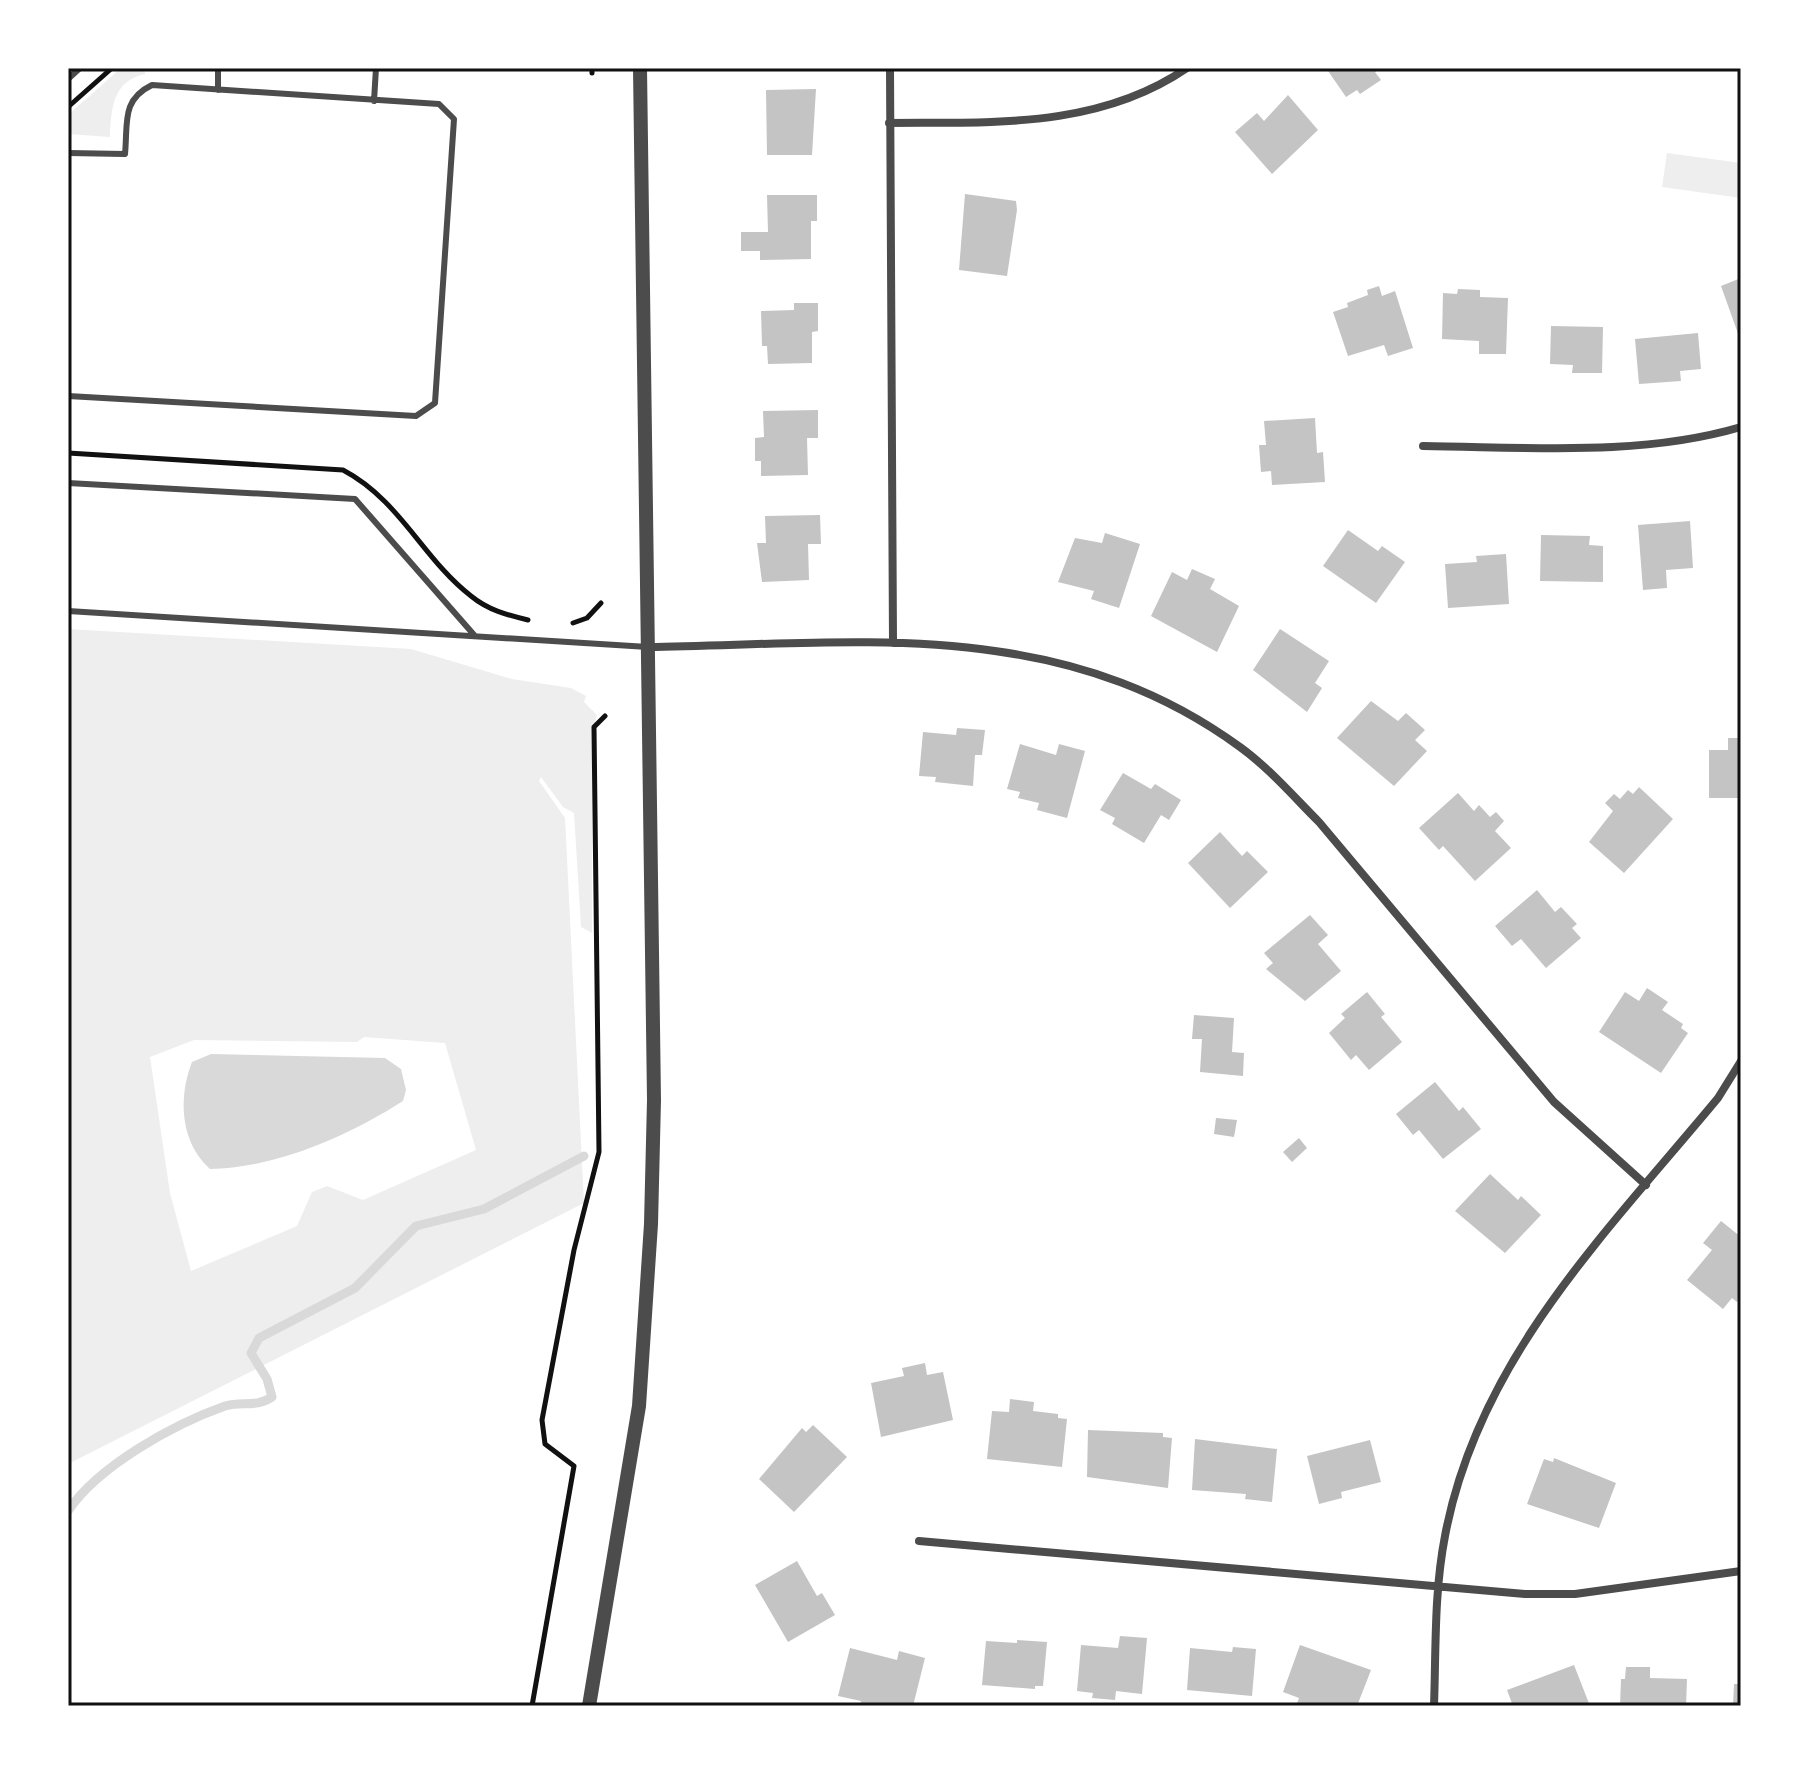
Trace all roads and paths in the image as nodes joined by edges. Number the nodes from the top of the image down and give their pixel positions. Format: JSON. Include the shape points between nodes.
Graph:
{"nodes":[{"id":1,"x":80,"y":68,"type":"edge"},
{"id":2,"x":112,"y":68,"type":"edge"},
{"id":3,"x":218,"y":68,"type":"edge"},
{"id":4,"x":376,"y":68,"type":"edge"},
{"id":5,"x":640,"y":68,"type":"edge"},
{"id":6,"x":890,"y":68,"type":"edge"},
{"id":7,"x":1187,"y":68,"type":"edge"},
{"id":8,"x":68,"y":79,"type":"edge"},
{"id":9,"x":218,"y":90,"type":"junction"},
{"id":10,"x":374,"y":101,"type":"junction"},
{"id":11,"x":68,"y":107,"type":"edge"},
{"id":12,"x":889,"y":123,"type":"junction"},
{"id":13,"x":68,"y":153,"type":"edge"},
{"id":14,"x":68,"y":396,"type":"edge"},
{"id":15,"x":1741,"y":427,"type":"edge"},
{"id":16,"x":1423,"y":446,"type":"dead end"},
{"id":17,"x":68,"y":483,"type":"edge"},
{"id":18,"x":68,"y":611,"type":"edge"},
{"id":19,"x":475,"y":636,"type":"junction"},
{"id":20,"x":893,"y":643,"type":"junction"},
{"id":21,"x":648,"y":647,"type":"junction"},
{"id":22,"x":605,"y":716,"type":"dead end"},
{"id":23,"x":1741,"y":1061,"type":"edge"},
{"id":24,"x":1646,"y":1185,"type":"junction"},
{"id":25,"x":919,"y":1541,"type":"dead end"},
{"id":26,"x":1741,"y":1571,"type":"edge"},
{"id":27,"x":1438,"y":1586,"type":"junction"},
{"id":28,"x":532,"y":1706,"type":"edge"},
{"id":29,"x":589,"y":1706,"type":"edge"},
{"id":30,"x":1434,"y":1706,"type":"edge"}],
"edges":[{"from":1,"to":8,"type":"lane"},
{"from":2,"to":11,"type":"path"},
{"from":3,"to":9,"type":"lane"},
{"from":4,"to":10,"type":"lane"},
{"from":5,"to":21,"type":"street"},
{"from":6,"to":12,"type":"street"},
{"from":7,"to":12,"type":"street","via":[[1140,93],[1047,120]]},
{"from":9,"to":10,"type":"lane"},
{"from":9,"to":13,"type":"lane","via":[[152,85],[135,94],[129,108],[125,154]]},
{"from":10,"to":14,"type":"lane","via":[[439,104],[454,119],[435,403],[416,416]]},
{"from":12,"to":20,"type":"street"},
{"from":15,"to":16,"type":"street","via":[[1634,445]]},
{"from":17,"to":19,"type":"lane","via":[[355,499]]},
{"from":18,"to":19,"type":"lane"},
{"from":19,"to":21,"type":"lane"},
{"from":20,"to":21,"type":"street"},
{"from":20,"to":24,"type":"street","via":[[998,649],[1092,671],[1159,698],[1242,748],[1319,822],[1554,1102]]},
{"from":21,"to":29,"type":"street","via":[[651,1224],[639,1406]]},
{"from":22,"to":28,"type":"path","via":[[594,727],[599,1152],[574,1250],[542,1420],[545,1444],[574,1466]]},
{"from":23,"to":24,"type":"street","via":[[1718,1098]]},
{"from":24,"to":27,"type":"street","via":[[1529,1330],[1491,1395],[1456,1488]]},
{"from":25,"to":27,"type":"street"},
{"from":26,"to":27,"type":"street","via":[[1575,1594]]},
{"from":27,"to":30,"type":"street"}]}
